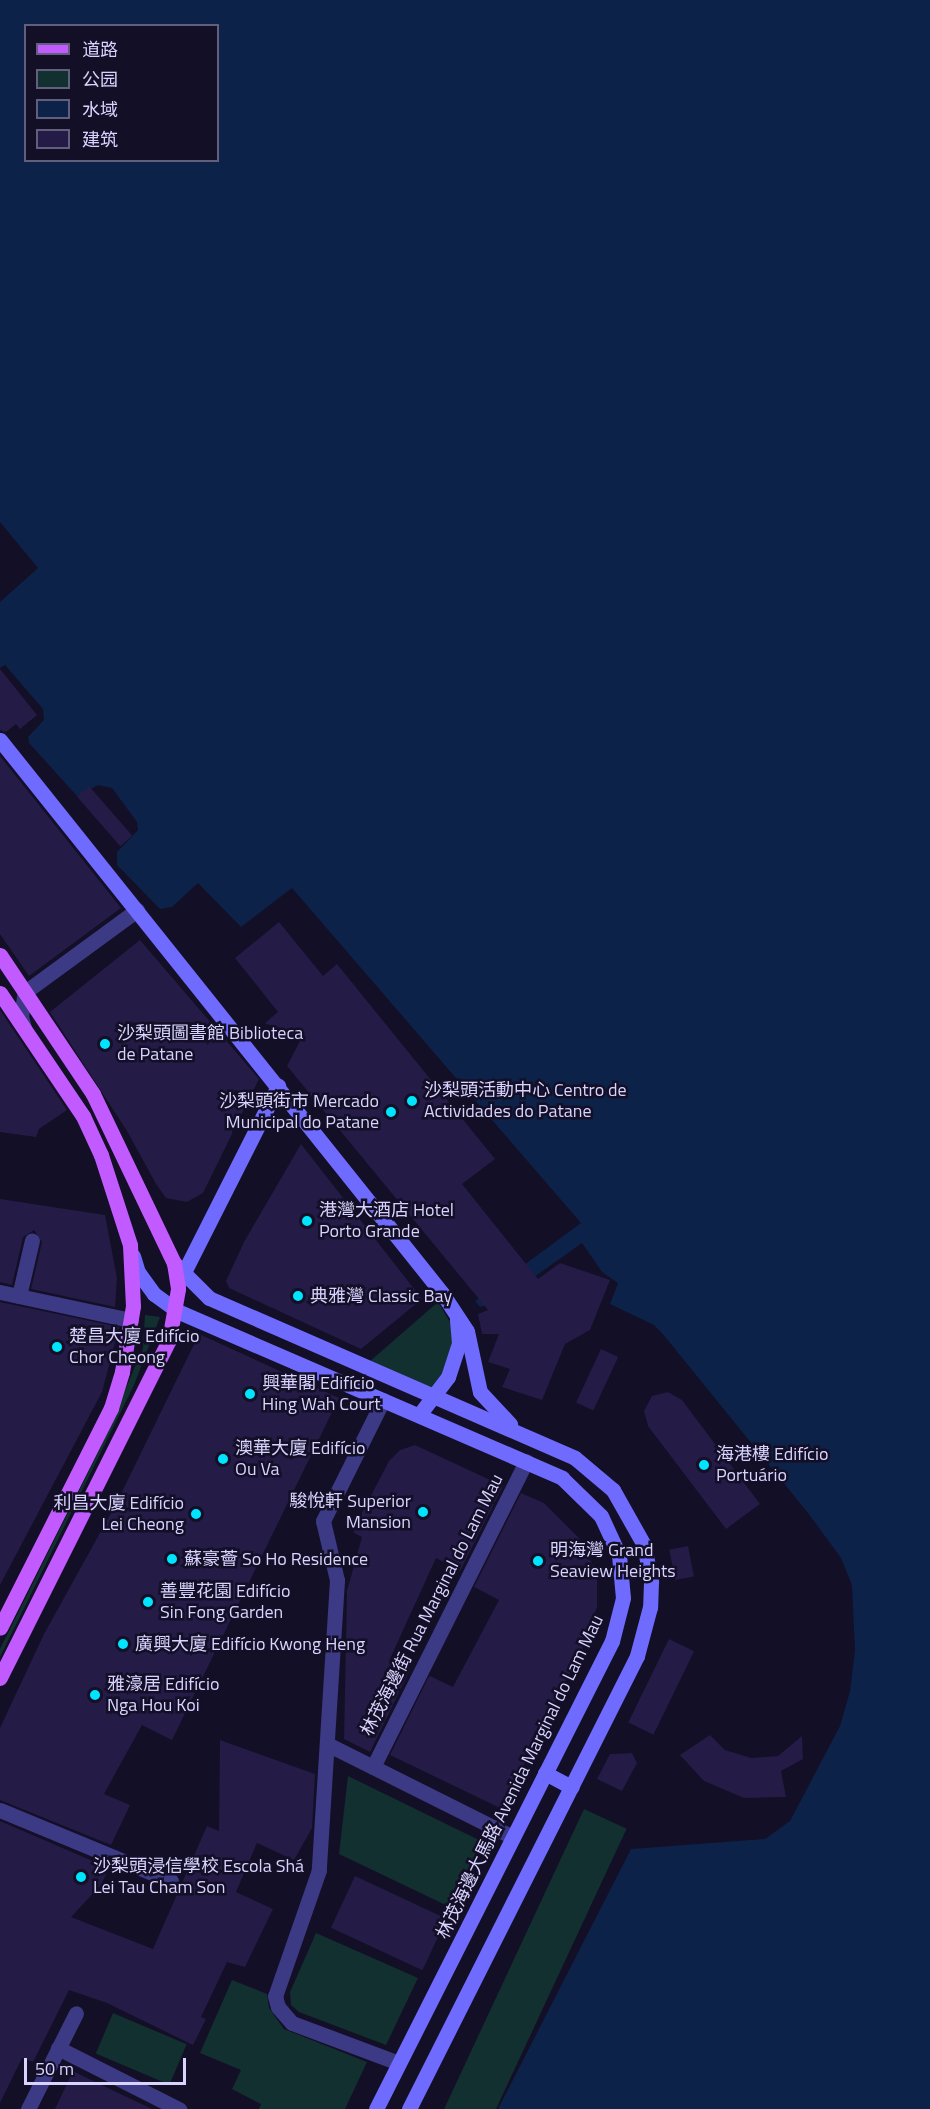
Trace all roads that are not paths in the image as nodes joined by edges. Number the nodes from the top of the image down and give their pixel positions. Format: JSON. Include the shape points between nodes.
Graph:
{"nodes":[{"id":1,"x":0,"y":740,"type":"edge"},
{"id":2,"x":137,"y":910,"type":"junction"},
{"id":3,"x":0,"y":955,"type":"edge"},
{"id":4,"x":25,"y":992,"type":"junction"},
{"id":5,"x":3,"y":1003,"type":"edge"},
{"id":6,"x":24,"y":1028,"type":"junction"},
{"id":7,"x":278,"y":1086,"type":"junction"},
{"id":8,"x":32,"y":1240,"type":"dead end"},
{"id":9,"x":130,"y":1245,"type":"junction"},
{"id":10,"x":178,"y":1274,"type":"junction"},
{"id":11,"x":0,"y":1292,"type":"edge"},
{"id":12,"x":19,"y":1296,"type":"junction"},
{"id":13,"x":454,"y":1309,"type":"junction"},
{"id":14,"x":177,"y":1311,"type":"junction"},
{"id":15,"x":131,"y":1320,"type":"junction"},
{"id":16,"x":436,"y":1396,"type":"junction"},
{"id":17,"x":383,"y":1400,"type":"junction"},
{"id":18,"x":419,"y":1415,"type":"junction"},
{"id":19,"x":519,"y":1432,"type":"junction"},
{"id":20,"x":526,"y":1461,"type":"junction"},
{"id":21,"x":0,"y":1628,"type":"edge"},
{"id":22,"x":0,"y":1678,"type":"edge"},
{"id":23,"x":327,"y":1744,"type":"junction"},
{"id":24,"x":373,"y":1767,"type":"junction"},
{"id":25,"x":545,"y":1773,"type":"junction"},
{"id":26,"x":572,"y":1787,"type":"junction"},
{"id":27,"x":0,"y":1810,"type":"edge"},
{"id":28,"x":513,"y":1837,"type":"junction"},
{"id":29,"x":171,"y":1881,"type":"dead end"},
{"id":30,"x":76,"y":2013,"type":"dead end"},
{"id":31,"x":58,"y":2048,"type":"junction"},
{"id":32,"x":399,"y":2063,"type":"junction"},
{"id":33,"x":28,"y":2109,"type":"edge"},
{"id":34,"x":179,"y":2109,"type":"edge"},
{"id":35,"x":376,"y":2109,"type":"edge"},
{"id":36,"x":409,"y":2109,"type":"edge"}],
"edges":[{"from":1,"to":2,"type":"main road"},
{"from":2,"to":4,"type":"street"},
{"from":2,"to":7,"type":"main road"},
{"from":3,"to":4,"type":"main road"},
{"from":4,"to":6,"type":"street","via":[[21,1016]]},
{"from":4,"to":10,"type":"main road","via":[[93,1094]]},
{"from":5,"to":6,"type":"main road"},
{"from":6,"to":9,"type":"main road","via":[[93,1136],[111,1179]]},
{"from":7,"to":10,"type":"main road"},
{"from":7,"to":13,"type":"main road"},
{"from":8,"to":12,"type":"street"},
{"from":9,"to":14,"type":"main road","name":"林茂海邊大馬路 Avenida Marginal do Lam Mau","via":[[145,1282]]},
{"from":9,"to":15,"type":"main road"},
{"from":10,"to":14,"type":"main road"},
{"from":10,"to":16,"type":"main road","via":[[209,1298]]},
{"from":11,"to":12,"type":"street"},
{"from":12,"to":15,"type":"street"},
{"from":13,"to":16,"type":"main road","via":[[459,1343],[448,1377]]},
{"from":13,"to":19,"type":"main road","via":[[467,1331],[480,1392]]},
{"from":14,"to":17,"type":"main road","name":"林茂海邊大馬路 Avenida Marginal do Lam Mau"},
{"from":14,"to":22,"type":"main road","via":[[169,1340]]},
{"from":15,"to":21,"type":"main road","via":[[111,1408]]},
{"from":16,"to":18,"type":"main road"},
{"from":16,"to":19,"type":"main road"},
{"from":17,"to":18,"type":"main road","name":"林茂海邊大馬路 Avenida Marginal do Lam Mau"},
{"from":17,"to":23,"type":"street","via":[[323,1521],[337,1580]]},
{"from":18,"to":20,"type":"main road","name":"林茂海邊大馬路 Avenida Marginal do Lam Mau"},
{"from":19,"to":26,"type":"main road","via":[[575,1458],[605,1481],[634,1522],[649,1570],[650,1607],[642,1642]]},
{"from":20,"to":24,"type":"street","name":"林茂海邊街 Rua Marginal do Lam Mau"},
{"from":20,"to":25,"type":"main road","name":"林茂海邊大馬路 Avenida Marginal do Lam Mau","via":[[562,1478],[588,1498],[612,1534],[623,1577],[616,1630]]},
{"from":23,"to":24,"type":"street"},
{"from":23,"to":32,"type":"street","via":[[319,1870],[275,1996],[278,2007],[292,2023]]},
{"from":24,"to":28,"type":"street"},
{"from":25,"to":26,"type":"main road"},
{"from":25,"to":28,"type":"main road","name":"林茂海邊大馬路 Avenida Marginal do Lam Mau"},
{"from":26,"to":36,"type":"main road"},
{"from":27,"to":29,"type":"street"},
{"from":28,"to":32,"type":"main road","name":"林茂海邊大馬路 Avenida Marginal do Lam Mau"},
{"from":30,"to":31,"type":"street"},
{"from":31,"to":33,"type":"street"},
{"from":31,"to":34,"type":"street"},
{"from":32,"to":35,"type":"main road","name":"林茂海邊大馬路 Avenida Marginal do Lam Mau"}]}
